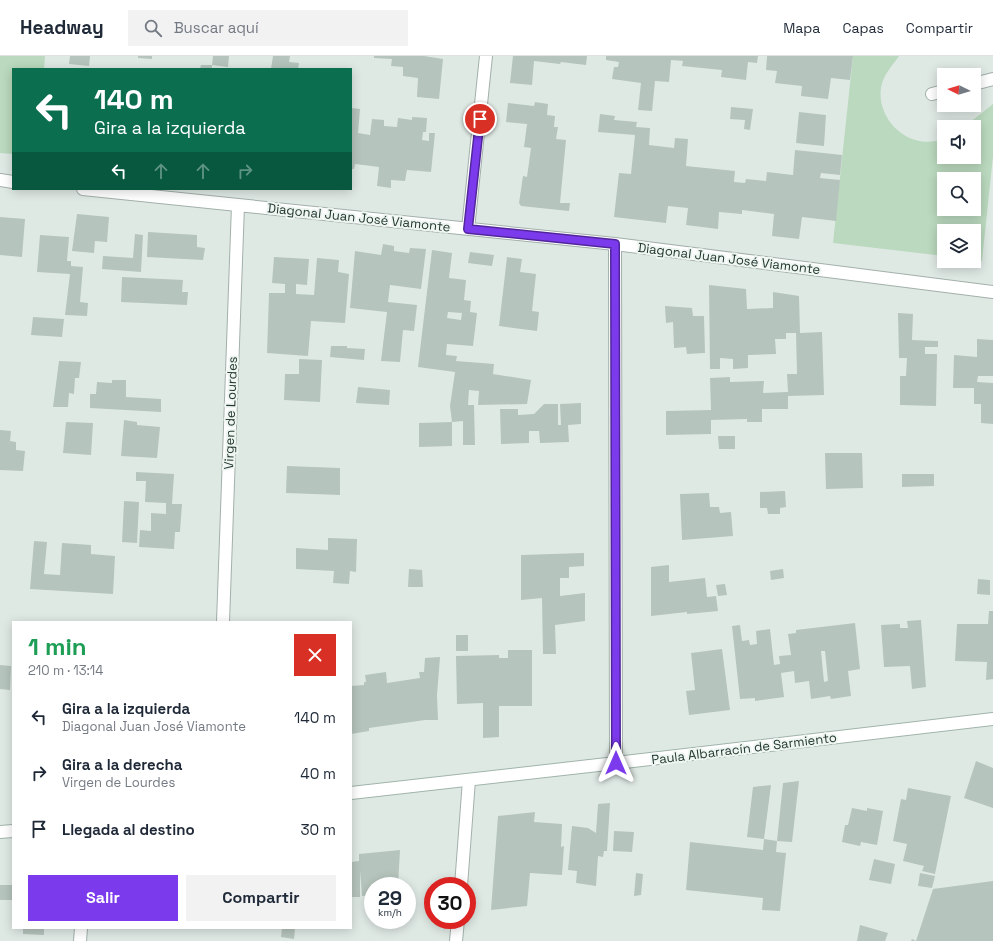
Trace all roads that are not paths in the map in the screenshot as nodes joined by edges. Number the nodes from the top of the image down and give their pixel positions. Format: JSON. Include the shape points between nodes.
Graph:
{"nodes":[{"id":1,"x":486,"y":56,"type":"edge"},
{"id":2,"x":993,"y":79,"type":"edge"},
{"id":3,"x":981,"y":82,"type":"edge"},
{"id":4,"x":937,"y":93,"type":"edge"},
{"id":5,"x":932,"y":94,"type":"dead end"},
{"id":6,"x":0,"y":180,"type":"edge"},
{"id":7,"x":12,"y":182,"type":"edge"},
{"id":8,"x":93,"y":190,"type":"edge"},
{"id":9,"x":238,"y":205,"type":"junction"},
{"id":10,"x":468,"y":229,"type":"junction"},
{"id":11,"x":615,"y":244,"type":"junction"},
{"id":12,"x":993,"y":292,"type":"edge"},
{"id":13,"x":224,"y":621,"type":"edge"},
{"id":14,"x":993,"y":719,"type":"edge"},
{"id":15,"x":616,"y":763,"type":"junction"},
{"id":16,"x":468,"y":780,"type":"junction"},
{"id":17,"x":352,"y":793,"type":"edge"},
{"id":18,"x":12,"y":831,"type":"edge"},
{"id":19,"x":0,"y":832,"type":"edge"},
{"id":20,"x":462,"y":877,"type":"edge"},
{"id":21,"x":81,"y":929,"type":"edge"},
{"id":22,"x":457,"y":929,"type":"edge"},
{"id":23,"x":80,"y":941,"type":"edge"},
{"id":24,"x":456,"y":941,"type":"edge"}],
"edges":[{"from":1,"to":10,"type":"street"},
{"from":2,"to":3,"type":"street"},
{"from":4,"to":5,"type":"street"},
{"from":6,"to":7,"type":"street"},
{"from":8,"to":9,"type":"street","name":"Diagonal Juan José Viamonte"},
{"from":9,"to":10,"type":"street","name":"Diagonal Juan José Viamonte"},
{"from":9,"to":13,"type":"street","name":"Virgen de Lourdes"},
{"from":10,"to":11,"type":"street","name":"Diagonal Juan José Viamonte"},
{"from":11,"to":12,"type":"street","name":"Diagonal Juan José Viamonte"},
{"from":11,"to":15,"type":"street"},
{"from":14,"to":15,"type":"street","name":"Paula Albarracín de Sarmiento"},
{"from":15,"to":16,"type":"street","name":"Paula Albarracín de Sarmiento"},
{"from":16,"to":17,"type":"street","name":"Paula Albarracín de Sarmiento"},
{"from":16,"to":20,"type":"street"},
{"from":18,"to":19,"type":"street"},
{"from":21,"to":23,"type":"street"},
{"from":22,"to":24,"type":"street"}]}
